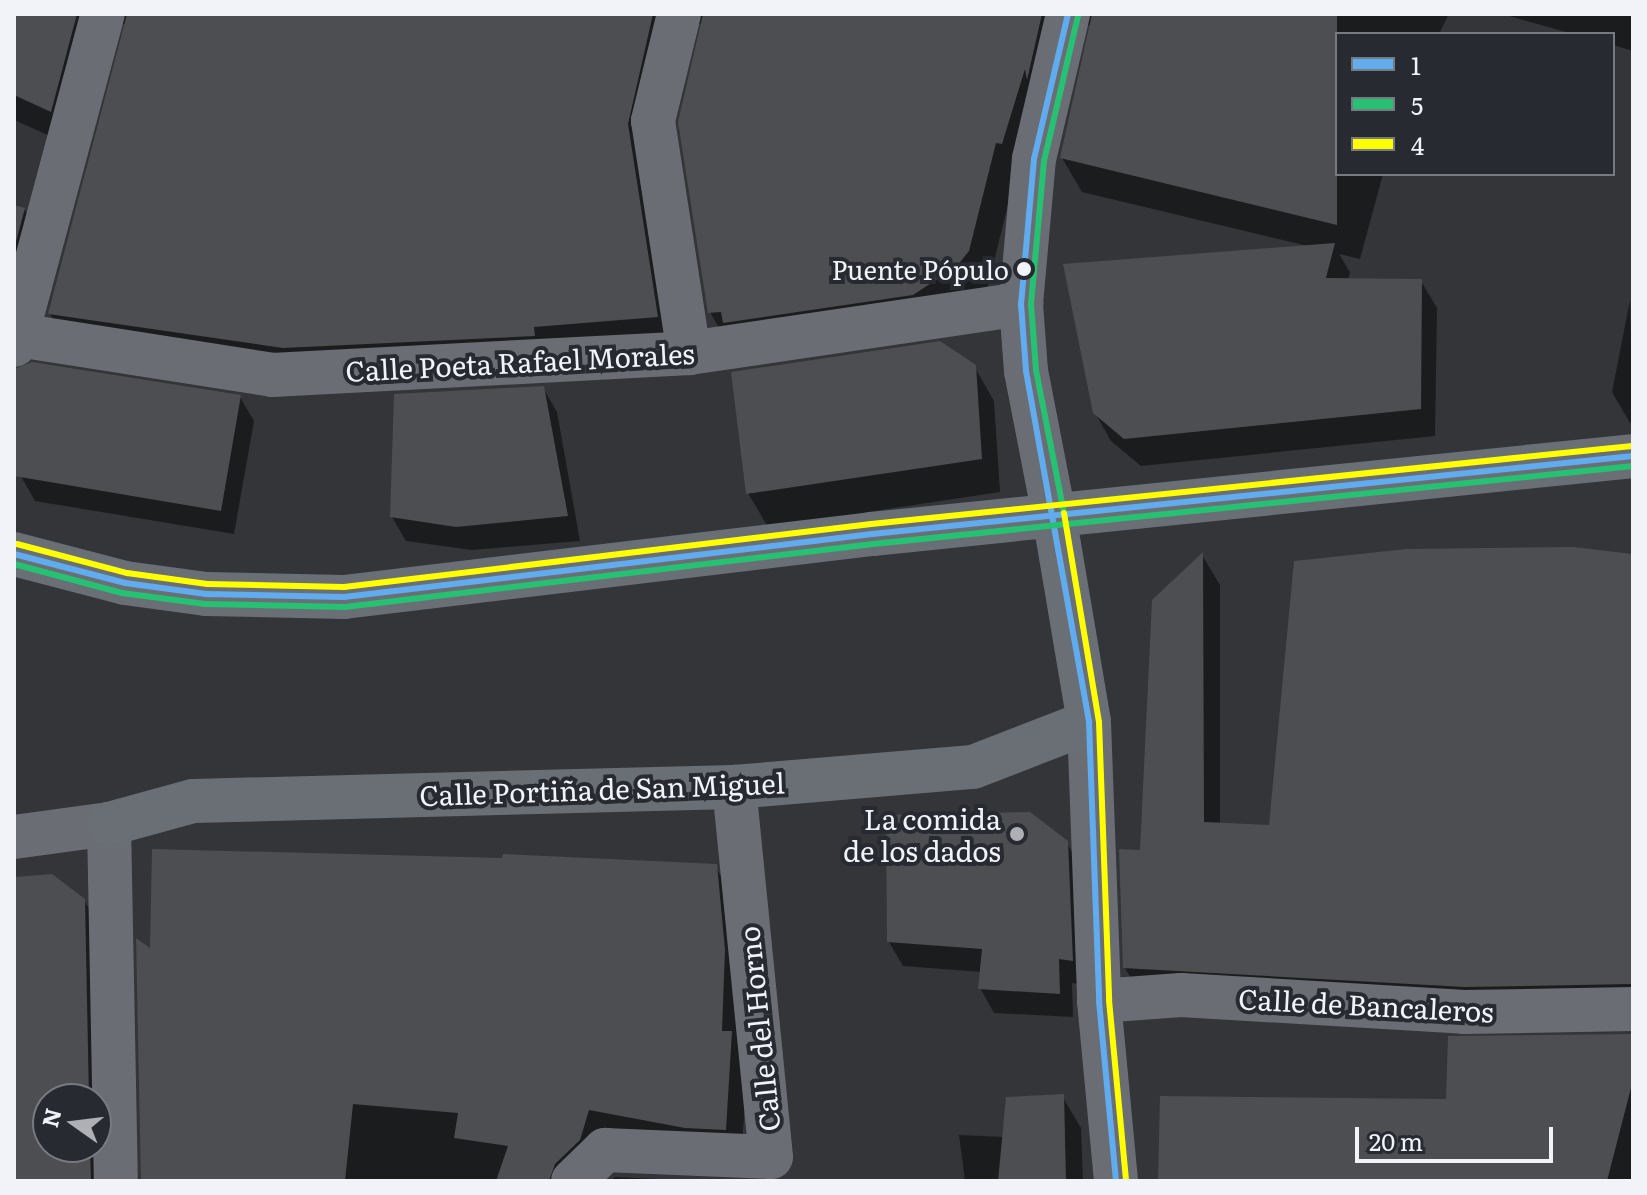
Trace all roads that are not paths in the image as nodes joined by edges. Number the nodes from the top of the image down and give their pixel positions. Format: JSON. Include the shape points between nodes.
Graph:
{"nodes":[{"id":1,"x":103,"y":14,"type":"edge"},
{"id":2,"x":679,"y":14,"type":"edge"},
{"id":3,"x":1068,"y":14,"type":"edge"},
{"id":4,"x":1021,"y":304,"type":"junction"},
{"id":5,"x":16,"y":340,"type":"edge"},
{"id":6,"x":689,"y":353,"type":"junction"},
{"id":7,"x":1633,"y":456,"type":"edge"},
{"id":8,"x":1054,"y":515,"type":"junction"},
{"id":9,"x":14,"y":554,"type":"edge"},
{"id":10,"x":1089,"y":722,"type":"junction"},
{"id":11,"x":734,"y":787,"type":"junction"},
{"id":12,"x":109,"y":824,"type":"junction"},
{"id":13,"x":14,"y":837,"type":"edge"},
{"id":14,"x":1099,"y":1001,"type":"junction"},
{"id":15,"x":1633,"y":1009,"type":"edge"},
{"id":16,"x":116,"y":1181,"type":"edge"},
{"id":17,"x":573,"y":1181,"type":"edge"},
{"id":18,"x":1116,"y":1181,"type":"edge"}],
"edges":[{"from":1,"to":5,"type":"street"},
{"from":2,"to":6,"type":"street","via":[[653,121]]},
{"from":3,"to":4,"type":"street","via":[[1034,159]]},
{"from":4,"to":6,"type":"street","name":"Calle Poeta Rafael Morales"},
{"from":4,"to":8,"type":"street","via":[[1026,371]]},
{"from":5,"to":6,"type":"street","name":"Calle Poeta Rafael Morales","via":[[272,375]]},
{"from":7,"to":8,"type":"main road"},
{"from":8,"to":9,"type":"main road","via":[[344,597],[206,594],[125,583]]},
{"from":8,"to":10,"type":"main road"},
{"from":10,"to":11,"type":"main road","name":"Calle Portiña de San Miguel","via":[[973,767]]},
{"from":10,"to":14,"type":"street"},
{"from":11,"to":12,"type":"main road","name":"Calle Portiña de San Miguel","via":[[193,801]]},
{"from":11,"to":17,"type":"street","name":"Calle del Horno","via":[[771,1157],[605,1150]]},
{"from":12,"to":13,"type":"street"},
{"from":12,"to":16,"type":"street"},
{"from":14,"to":15,"type":"street","name":"Calle de Bancaleros","via":[[1181,995],[1464,1012]]},
{"from":14,"to":18,"type":"street"}]}
